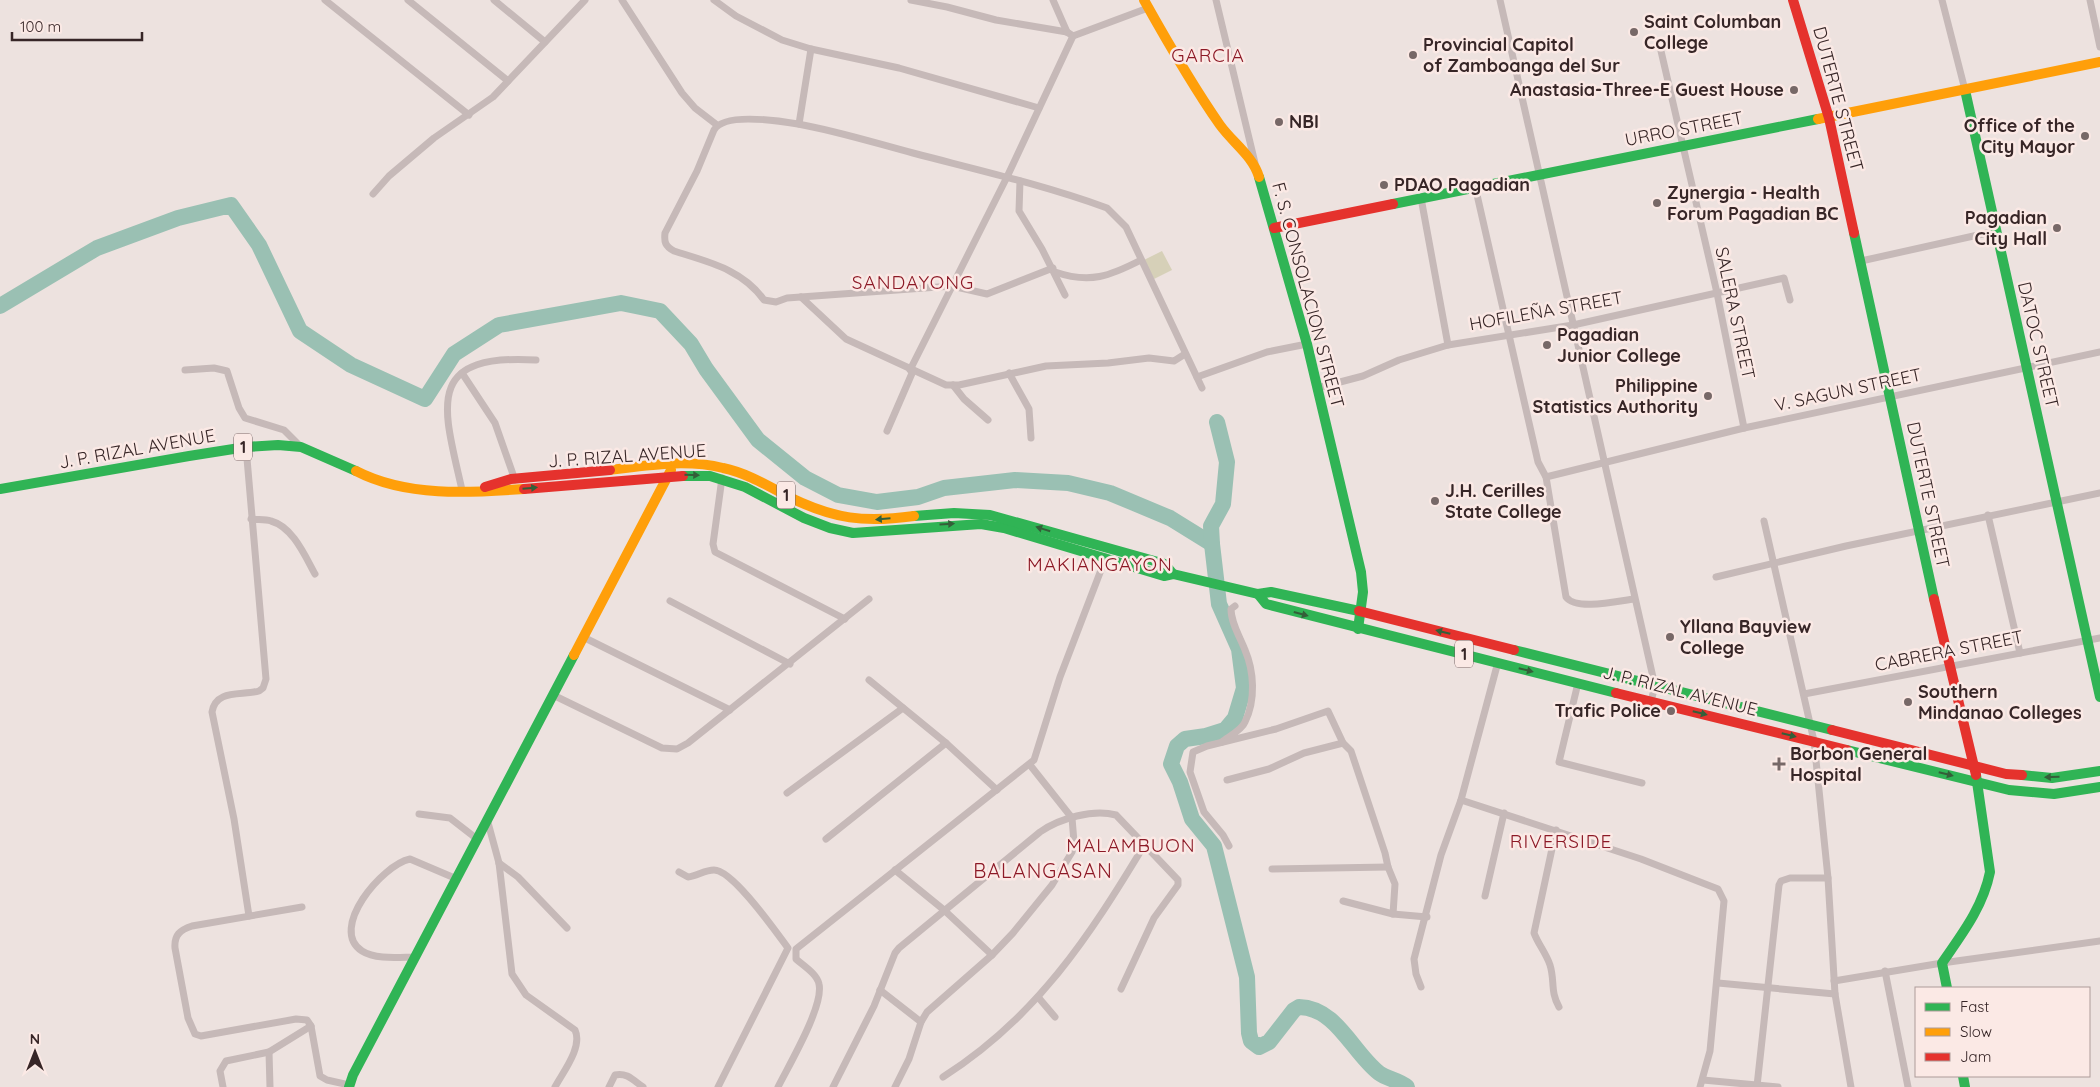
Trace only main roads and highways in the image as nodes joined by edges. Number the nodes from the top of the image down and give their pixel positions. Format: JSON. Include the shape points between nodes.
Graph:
{"nodes":[{"id":1,"x":1793,"y":0,"type":"edge"},
{"id":2,"x":1146,"y":4,"type":"edge"},
{"id":3,"x":2100,"y":62,"type":"edge"},
{"id":4,"x":1965,"y":90,"type":"junction"},
{"id":5,"x":1829,"y":118,"type":"junction"},
{"id":6,"x":1274,"y":228,"type":"junction"},
{"id":7,"x":674,"y":465,"type":"junction"},
{"id":8,"x":723,"y":473,"type":"junction"},
{"id":9,"x":668,"y":476,"type":"junction"},
{"id":10,"x":0,"y":489,"type":"edge"},
{"id":11,"x":482,"y":489,"type":"junction"},
{"id":12,"x":1020,"y":522,"type":"junction"},
{"id":13,"x":1016,"y":532,"type":"junction"},
{"id":14,"x":1173,"y":574,"type":"junction"},
{"id":15,"x":1258,"y":594,"type":"junction"},
{"id":16,"x":1362,"y":612,"type":"junction"},
{"id":17,"x":1358,"y":629,"type":"junction"},
{"id":18,"x":2100,"y":697,"type":"edge"},
{"id":19,"x":1762,"y":712,"type":"junction"},
{"id":20,"x":1758,"y":727,"type":"junction"},
{"id":21,"x":1974,"y":765,"type":"junction"},
{"id":22,"x":2100,"y":771,"type":"edge"},
{"id":23,"x":1978,"y":782,"type":"junction"},
{"id":24,"x":2100,"y":787,"type":"edge"},
{"id":25,"x":1947,"y":987,"type":"edge"},
{"id":26,"x":349,"y":1086,"type":"edge"}],
"edges":[{"from":1,"to":5,"type":"main road","name":"DUTERTE STREET"},
{"from":2,"to":6,"type":"main road","name":"F. S. CONSOLACION STREET","via":[[1186,76],[1224,132],[1256,165]]},
{"from":3,"to":4,"type":"main road","name":"URRO STREET"},
{"from":4,"to":5,"type":"main road","name":"URRO STREET"},
{"from":4,"to":18,"type":"main road","name":"DATOC STREET"},
{"from":5,"to":6,"type":"main road","name":"URRO STREET"},
{"from":5,"to":21,"type":"main road","name":"DUTERTE STREET","via":[[1918,530]]},
{"from":6,"to":16,"type":"main road","name":"F. S. CONSOLACION STREET","via":[[1307,344],[1361,572]]},
{"from":7,"to":8,"type":"main road","name":"J. P. RIZAL AVENUE","number":"1"},
{"from":7,"to":9,"type":"main road"},
{"from":7,"to":11,"type":"main road","name":"J. P. RIZAL AVENUE","number":"1","via":[[515,480],[490,484]]},
{"from":9,"to":8,"type":"main road","name":"J. P. RIZAL AVENUE","number":"1","one_way":true},
{"from":12,"to":8,"type":"main road","name":"J. P. RIZAL AVENUE","number":"1","one_way":true,"via":[[965,512],[879,520],[837,517],[811,508],[758,481]]},
{"from":8,"to":13,"type":"main road","name":"J. P. RIZAL AVENUE","number":"1","one_way":true,"via":[[804,518],[854,533],[962,524],[981,524]]},
{"from":11,"to":9,"type":"main road","name":"J. P. RIZAL AVENUE","number":"1","one_way":true,"via":[[495,491]]},
{"from":9,"to":26,"type":"main road"},
{"from":10,"to":11,"type":"main road","name":"J. P. RIZAL AVENUE","number":"1","via":[[246,447],[278,445],[301,447],[390,486],[434,491]]},
{"from":12,"to":13,"type":"main road"},
{"from":14,"to":12,"type":"main road","name":"J. P. RIZAL AVENUE","number":"1","one_way":true,"via":[[1165,564]]},
{"from":13,"to":14,"type":"main road","name":"J. P. RIZAL AVENUE","number":"1","via":[[1106,561],[1164,576]]},
{"from":14,"to":15,"type":"main road","name":"J. P. RIZAL AVENUE","number":"1"},
{"from":15,"to":16,"type":"main road","name":"J. P. RIZAL AVENUE","number":"1","via":[[1272,592]]},
{"from":15,"to":17,"type":"main road","name":"J. P. RIZAL AVENUE","number":"1","one_way":true,"via":[[1266,604]]},
{"from":16,"to":17,"type":"main road","name":"F. S. CONSOLACION STREET"},
{"from":19,"to":16,"type":"main road","name":"J. P. RIZAL AVENUE","number":"1","one_way":true},
{"from":17,"to":20,"type":"main road","name":"J. P. RIZAL AVENUE","number":"1","one_way":true},
{"from":19,"to":20,"type":"main road"},
{"from":19,"to":21,"type":"main road","name":"J. P. RIZAL AVENUE","number":"1"},
{"from":20,"to":23,"type":"main road","name":"J. P. RIZAL AVENUE","number":"1","one_way":true},
{"from":22,"to":21,"type":"main road","name":"J. P. RIZAL AVENUE","number":"1","one_way":true,"via":[[2052,778],[2006,774]]},
{"from":21,"to":23,"type":"main road","name":"DUTERTE STREET"},
{"from":23,"to":24,"type":"main road","name":"J. P. RIZAL AVENUE","number":"1","via":[[2030,793],[2054,794]]},
{"from":23,"to":25,"type":"main road","name":"DUTERTE STREET","via":[[1990,872],[1973,918],[1942,962]]}]}
